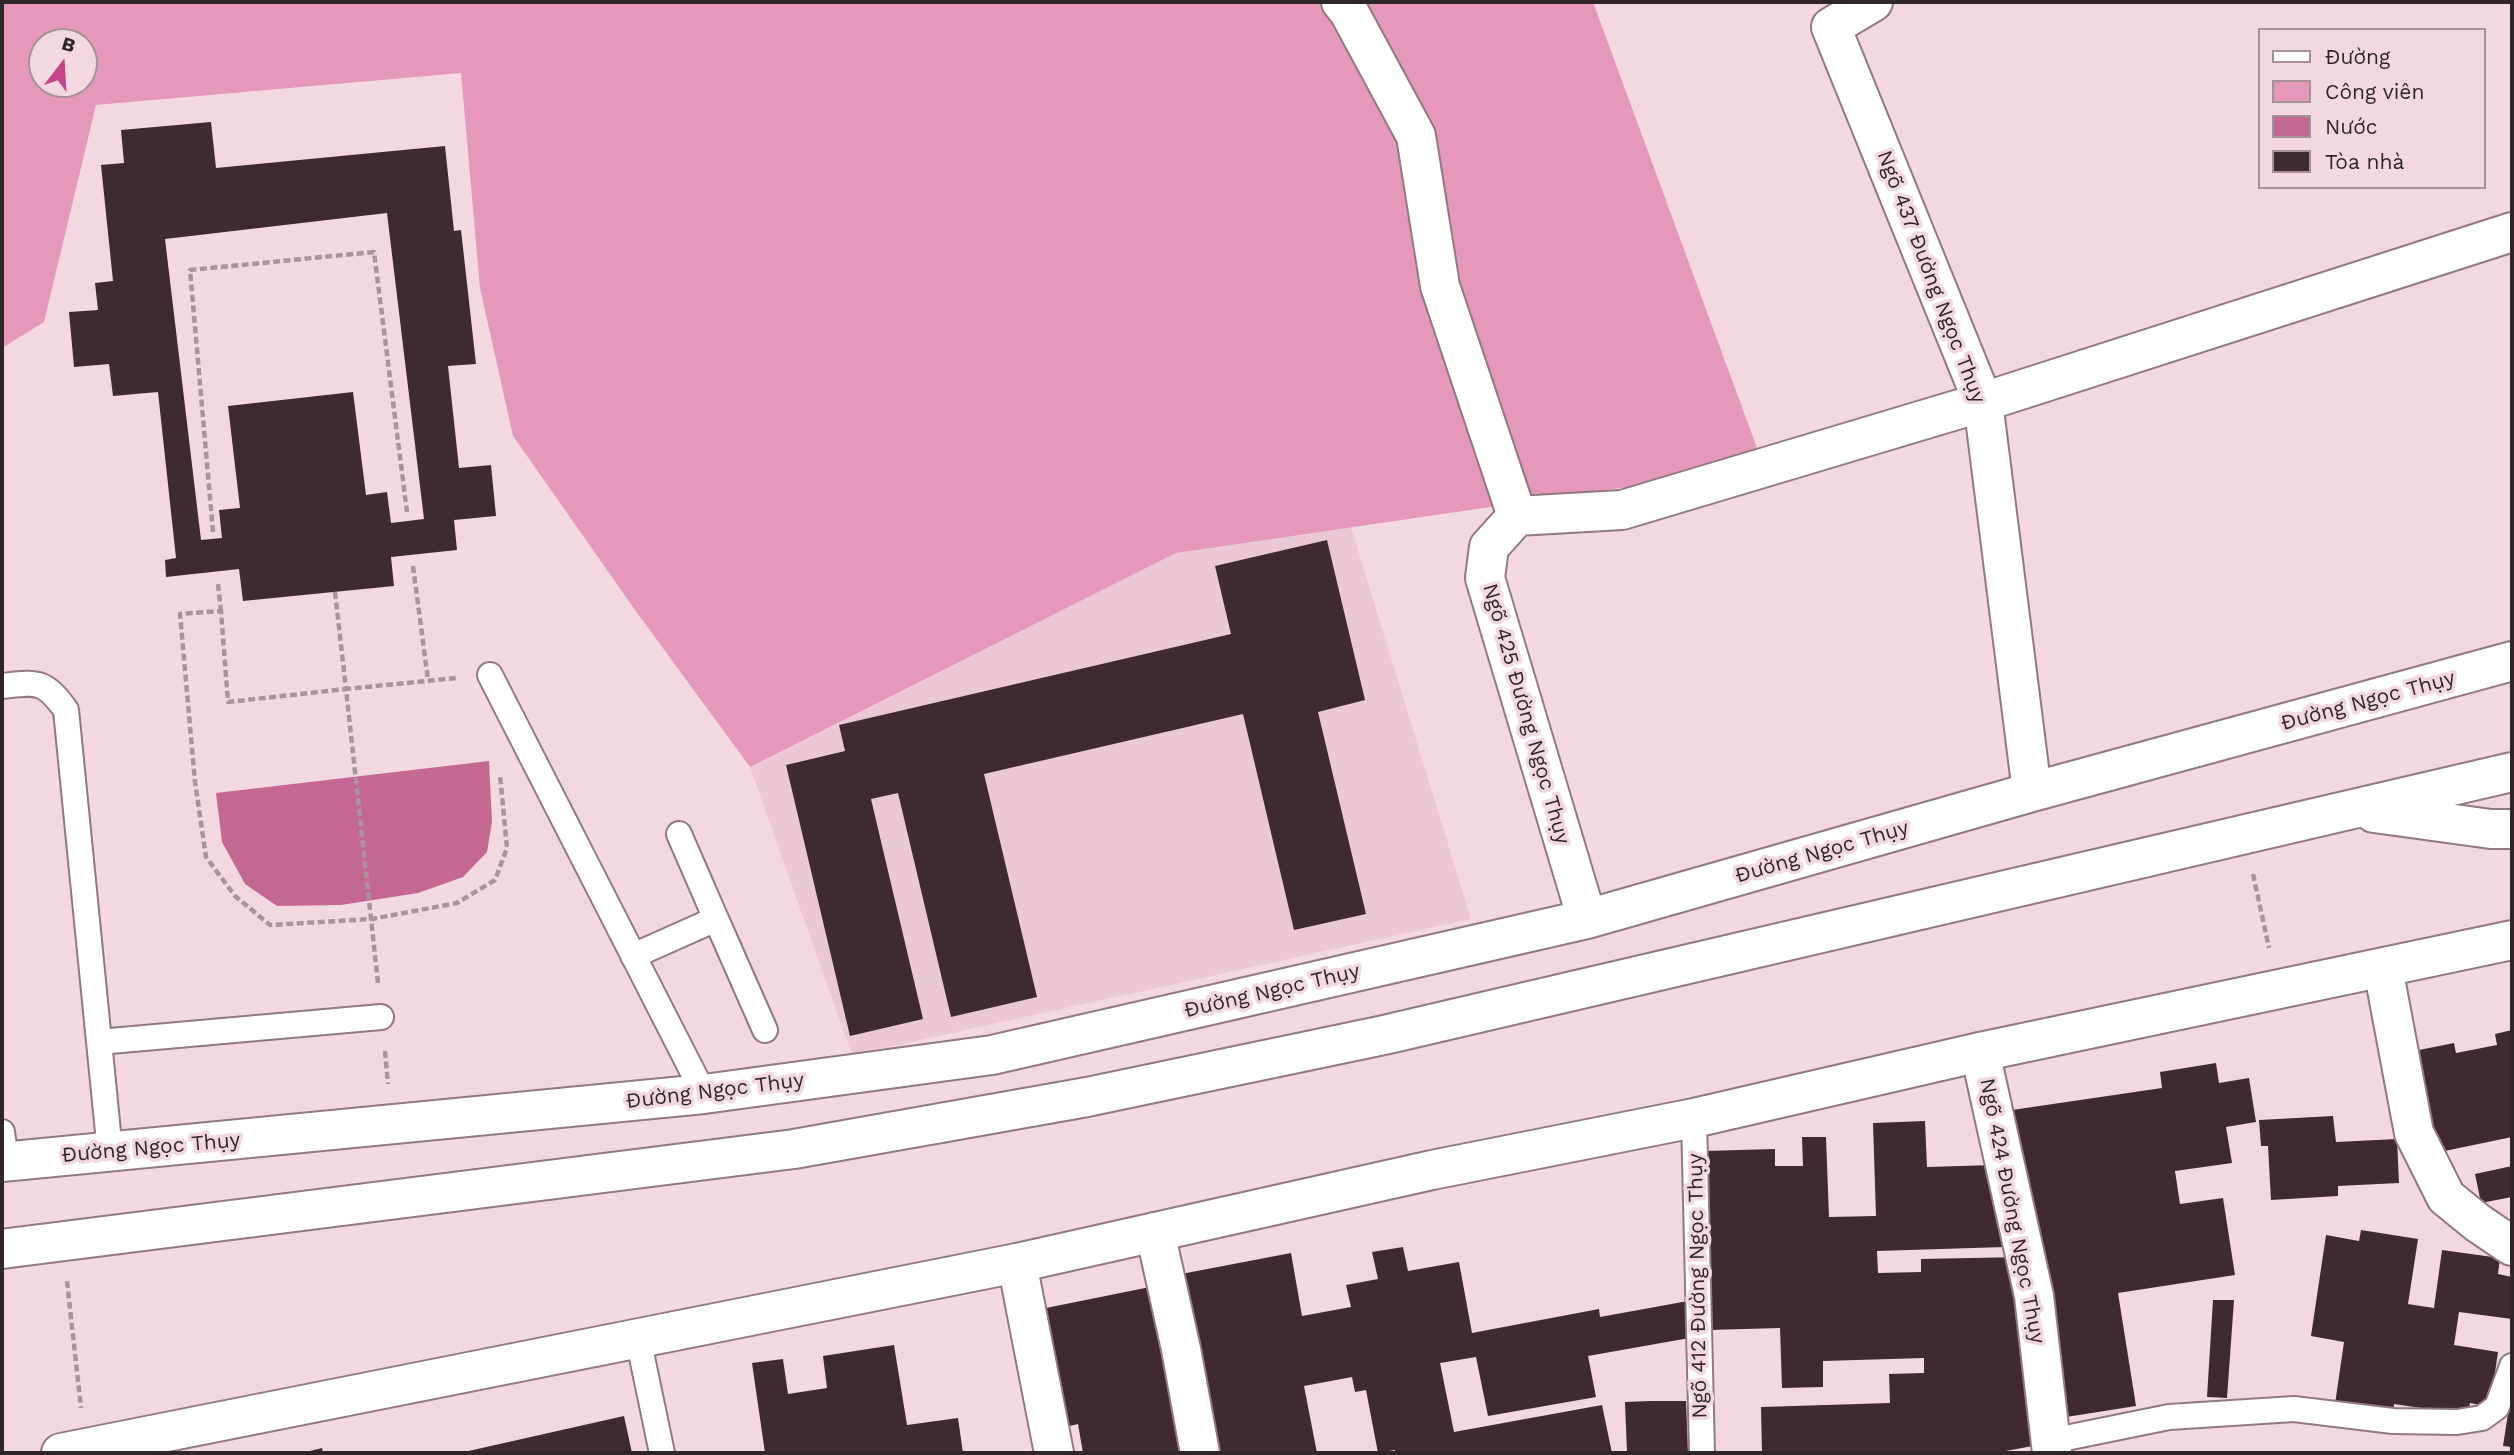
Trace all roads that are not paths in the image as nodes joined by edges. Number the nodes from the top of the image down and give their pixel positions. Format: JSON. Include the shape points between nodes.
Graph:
{"nodes":[{"id":1,"x":1341,"y":2,"type":"edge"},
{"id":2,"x":1873,"y":2,"type":"edge"},
{"id":3,"x":2512,"y":232,"type":"edge"},
{"id":4,"x":1983,"y":401,"type":"junction"},
{"id":5,"x":1517,"y":516,"type":"junction"},
{"id":6,"x":2512,"y":661,"type":"edge"},
{"id":7,"x":490,"y":675,"type":"road end"},
{"id":8,"x":2,"y":686,"type":"edge"},
{"id":9,"x":2512,"y":772,"type":"edge"},
{"id":10,"x":2032,"y":792,"type":"junction"},
{"id":11,"x":2351,"y":810,"type":"junction"},
{"id":12,"x":2512,"y":829,"type":"edge"},
{"id":13,"x":679,"y":834,"type":"dead end"},
{"id":14,"x":716,"y":919,"type":"junction"},
{"id":15,"x":1587,"y":919,"type":"junction"},
{"id":16,"x":2512,"y":940,"type":"edge"},
{"id":17,"x":633,"y":956,"type":"junction"},
{"id":18,"x":2383,"y":968,"type":"junction"},
{"id":19,"x":382,"y":1017,"type":"road end"},
{"id":20,"x":765,"y":1030,"type":"dead end"},
{"id":21,"x":99,"y":1042,"type":"junction"},
{"id":22,"x":1980,"y":1052,"type":"junction"},
{"id":23,"x":704,"y":1094,"type":"junction"},
{"id":24,"x":1694,"y":1118,"type":"junction"},
{"id":25,"x":3,"y":1152,"type":"edge"},
{"id":26,"x":110,"y":1152,"type":"junction"},
{"id":27,"x":1155,"y":1232,"type":"junction"},
{"id":28,"x":2512,"y":1246,"type":"edge"},
{"id":29,"x":2,"y":1249,"type":"edge"},
{"id":30,"x":1017,"y":1263,"type":"junction"},
{"id":31,"x":638,"y":1338,"type":"junction"},
{"id":32,"x":2512,"y":1366,"type":"edge"},
{"id":33,"x":2051,"y":1447,"type":"edge"},
{"id":34,"x":73,"y":1450,"type":"edge"},
{"id":35,"x":662,"y":1453,"type":"edge"},
{"id":36,"x":1054,"y":1453,"type":"edge"},
{"id":37,"x":1200,"y":1453,"type":"edge"},
{"id":38,"x":1702,"y":1453,"type":"edge"}],
"edges":[{"from":1,"to":5,"type":"street","via":[[1416,136],[1440,286]]},
{"from":2,"to":4,"type":"street","name":"Ngõ 437 Đường Ngọc Thụy","via":[[1831,27]]},
{"from":3,"to":4,"type":"street"},
{"from":4,"to":5,"type":"street","via":[[1622,510]]},
{"from":4,"to":10,"type":"street","name":"Ngõ 437 Đường Ngọc Thụy"},
{"from":5,"to":15,"type":"street","name":"Ngõ 425 Đường Ngọc Thụy","via":[[1489,547],[1485,578]]},
{"from":6,"to":10,"type":"street","name":"Đường Ngọc Thụy"},
{"from":7,"to":17,"type":"lane"},
{"from":8,"to":21,"type":"lane","via":[[32,682],[51,689],[66,710]]},
{"from":9,"to":11,"type":"street"},
{"from":10,"to":15,"type":"street","name":"Đường Ngọc Thụy"},
{"from":11,"to":12,"type":"street"},
{"from":11,"to":29,"type":"street","via":[[1384,1035],[1087,1097],[794,1149]]},
{"from":13,"to":14,"type":"lane"},
{"from":14,"to":17,"type":"lane"},
{"from":14,"to":20,"type":"lane"},
{"from":15,"to":23,"type":"street","name":"Đường Ngọc Thụy","via":[[992,1055]]},
{"from":16,"to":18,"type":"street"},
{"from":17,"to":23,"type":"lane"},
{"from":18,"to":22,"type":"street"},
{"from":18,"to":28,"type":"street","via":[[2414,1133],[2446,1197]]},
{"from":19,"to":21,"type":"lane"},
{"from":21,"to":26,"type":"lane"},
{"from":22,"to":24,"type":"street"},
{"from":22,"to":33,"type":"street","name":"Ngõ 424 Đường Ngọc Thụy","via":[[2034,1296]]},
{"from":23,"to":26,"type":"street","name":"Đường Ngọc Thụy"},
{"from":24,"to":27,"type":"street"},
{"from":24,"to":38,"type":"lane","name":"Ngõ 412 Đường Ngọc Thụy"},
{"from":25,"to":26,"type":"street","name":"Đường Ngọc Thụy"},
{"from":27,"to":30,"type":"street"},
{"from":27,"to":37,"type":"street"},
{"from":30,"to":31,"type":"street"},
{"from":30,"to":36,"type":"street"},
{"from":31,"to":34,"type":"street"},
{"from":31,"to":35,"type":"lane"},
{"from":32,"to":33,"type":"lane","via":[[2497,1407],[2482,1418],[2393,1421],[2294,1409],[2169,1417]]}]}
